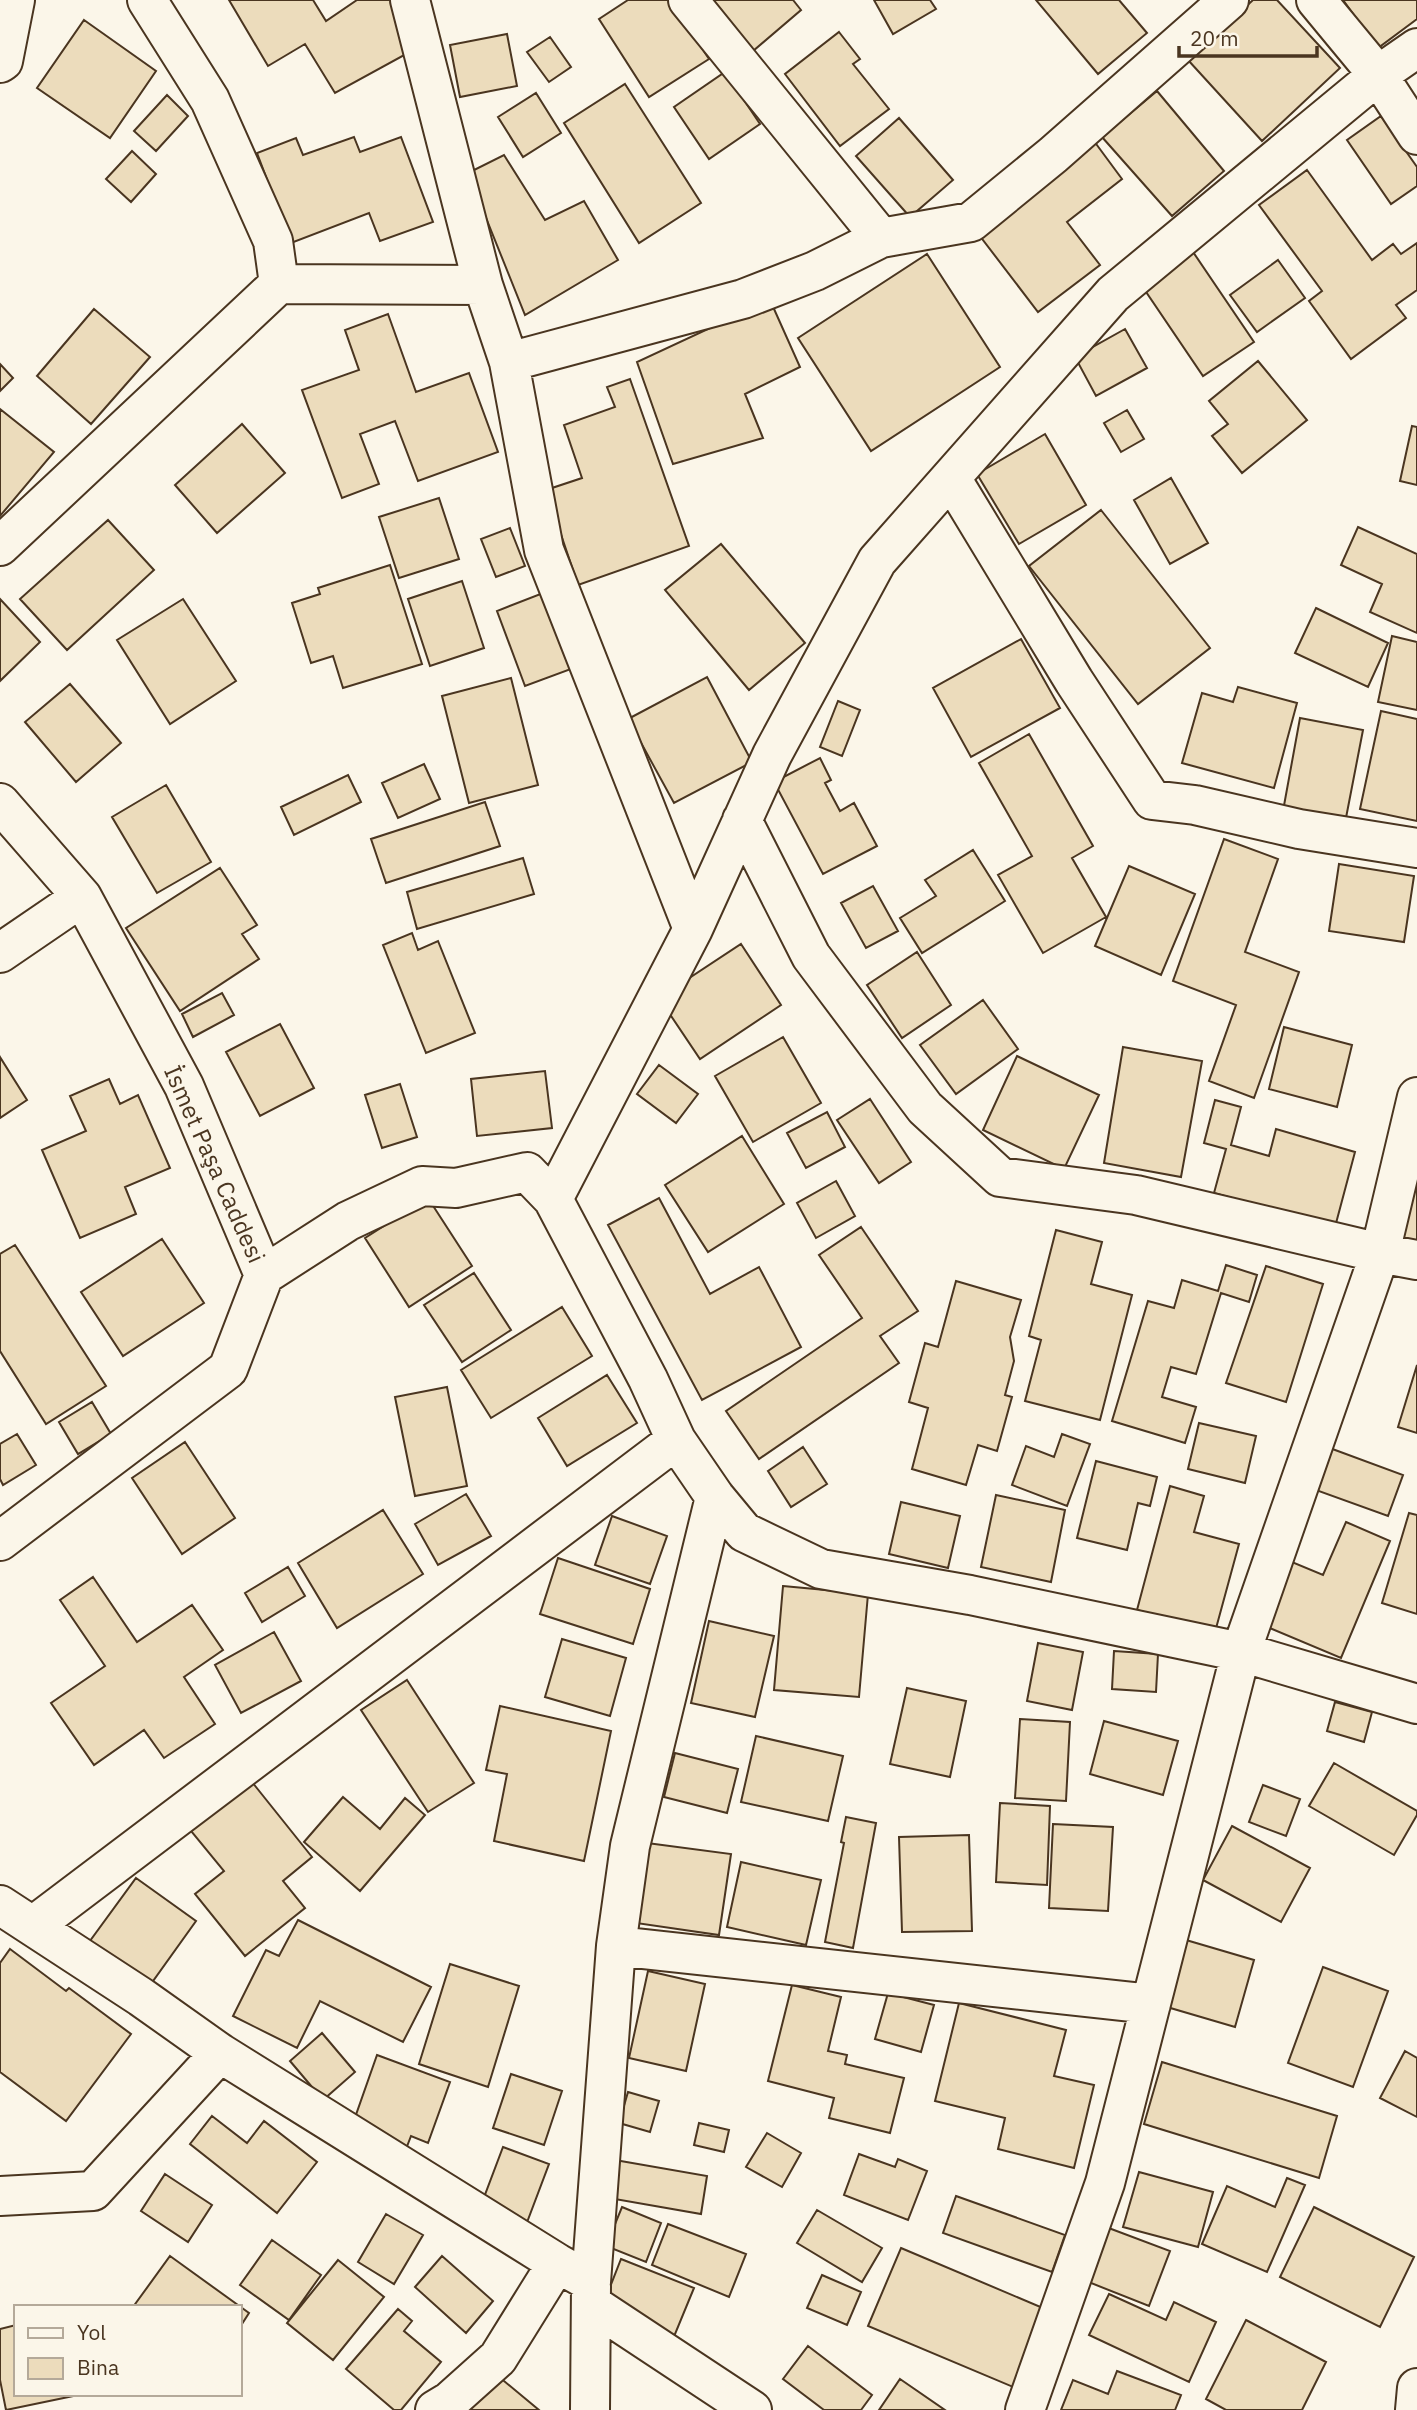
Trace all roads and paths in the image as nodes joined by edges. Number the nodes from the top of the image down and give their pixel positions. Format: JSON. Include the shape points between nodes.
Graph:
{"nodes":[{"id":1,"x":15,"y":0,"type":"edge"},
{"id":2,"x":147,"y":0,"type":"edge"},
{"id":3,"x":410,"y":0,"type":"edge"},
{"id":4,"x":688,"y":0,"type":"edge"},
{"id":5,"x":1229,"y":0,"type":"edge"},
{"id":6,"x":1315,"y":0,"type":"edge"},
{"id":7,"x":1417,"y":48,"type":"edge"},
{"id":8,"x":0,"y":63,"type":"edge"},
{"id":9,"x":1378,"y":75,"type":"junction"},
{"id":10,"x":1417,"y":135,"type":"edge"},
{"id":11,"x":881,"y":238,"type":"junction"},
{"id":12,"x":279,"y":284,"type":"junction"},
{"id":13,"x":483,"y":285,"type":"junction"},
{"id":14,"x":509,"y":362,"type":"junction"},
{"id":15,"x":951,"y":478,"type":"junction"},
{"id":16,"x":0,"y":546,"type":"edge"},
{"id":17,"x":0,"y":803,"type":"edge"},
{"id":18,"x":742,"y":820,"type":"junction"},
{"id":19,"x":1417,"y":848,"type":"edge"},
{"id":20,"x":82,"y":897,"type":"junction"},
{"id":21,"x":693,"y":929,"type":"junction"},
{"id":22,"x":0,"y":953,"type":"edge"},
{"id":23,"x":1417,"y":1097,"type":"edge"},
{"id":24,"x":553,"y":1199,"type":"junction"},
{"id":25,"x":1380,"y":1254,"type":"junction"},
{"id":26,"x":1417,"y":1260,"type":"edge"},
{"id":27,"x":264,"y":1275,"type":"junction"},
{"id":28,"x":676,"y":1440,"type":"junction"},
{"id":29,"x":715,"y":1497,"type":"junction"},
{"id":30,"x":0,"y":1541,"type":"edge"},
{"id":31,"x":1241,"y":1652,"type":"junction"},
{"id":32,"x":1417,"y":1704,"type":"edge"},
{"id":33,"x":0,"y":1905,"type":"edge"},
{"id":34,"x":33,"y":1926,"type":"junction"},
{"id":35,"x":616,"y":1946,"type":"junction"},
{"id":36,"x":1151,"y":2004,"type":"junction"},
{"id":37,"x":220,"y":2053,"type":"junction"},
{"id":38,"x":0,"y":2196,"type":"edge"},
{"id":39,"x":557,"y":2263,"type":"junction"},
{"id":40,"x":592,"y":2294,"type":"junction"},
{"id":41,"x":1417,"y":2388,"type":"edge"},
{"id":42,"x":435,"y":2410,"type":"edge"},
{"id":43,"x":590,"y":2410,"type":"edge"},
{"id":44,"x":752,"y":2410,"type":"edge"},
{"id":45,"x":1025,"y":2410,"type":"edge"},
{"id":46,"x":1415,"y":2410,"type":"edge"}],
"edges":[{"from":1,"to":8,"type":"street"},
{"from":2,"to":12,"type":"street","via":[[210,100],[273,241]]},
{"from":3,"to":13,"type":"street"},
{"from":4,"to":11,"type":"street"},
{"from":5,"to":11,"type":"street","via":[[971,222]]},
{"from":6,"to":9,"type":"street"},
{"from":7,"to":9,"type":"street"},
{"from":9,"to":10,"type":"street"},
{"from":9,"to":15,"type":"street","via":[[1113,294]]},
{"from":11,"to":14,"type":"street","via":[[743,299]]},
{"from":12,"to":13,"type":"street"},
{"from":12,"to":16,"type":"street"},
{"from":13,"to":14,"type":"street"},
{"from":14,"to":21,"type":"street","via":[[544,550]]},
{"from":15,"to":18,"type":"street","via":[[877,561]]},
{"from":15,"to":19,"type":"street","via":[[1152,800]]},
{"from":17,"to":20,"type":"street","name":"İsmet Paşa Caddesi"},
{"from":18,"to":21,"type":"street"},
{"from":18,"to":25,"type":"street","via":[[811,956],[925,1108],[1000,1177],[1136,1195]]},
{"from":20,"to":22,"type":"street"},
{"from":20,"to":27,"type":"street","name":"İsmet Paşa Caddesi","via":[[184,1086]]},
{"from":21,"to":24,"type":"street"},
{"from":23,"to":25,"type":"street"},
{"from":24,"to":27,"type":"street","via":[[527,1172],[456,1188],[422,1186],[348,1221]]},
{"from":24,"to":28,"type":"street"},
{"from":25,"to":26,"type":"street"},
{"from":25,"to":31,"type":"street"},
{"from":27,"to":30,"type":"street","name":"İsmet Paşa Caddesi","via":[[228,1369]]},
{"from":28,"to":29,"type":"street"},
{"from":28,"to":34,"type":"street"},
{"from":29,"to":31,"type":"street","via":[[744,1532],[821,1569]]},
{"from":29,"to":35,"type":"street","via":[[629,1846]]},
{"from":31,"to":32,"type":"street"},
{"from":31,"to":36,"type":"street"},
{"from":33,"to":34,"type":"street"},
{"from":34,"to":37,"type":"street"},
{"from":35,"to":36,"type":"street"},
{"from":35,"to":40,"type":"street"},
{"from":36,"to":45,"type":"street","via":[[1105,2183]]},
{"from":37,"to":38,"type":"street","via":[[93,2192]]},
{"from":37,"to":39,"type":"street"},
{"from":39,"to":40,"type":"street"},
{"from":39,"to":42,"type":"street","via":[[498,2358]]},
{"from":40,"to":43,"type":"street"},
{"from":40,"to":44,"type":"street"},
{"from":41,"to":46,"type":"street"}]}
